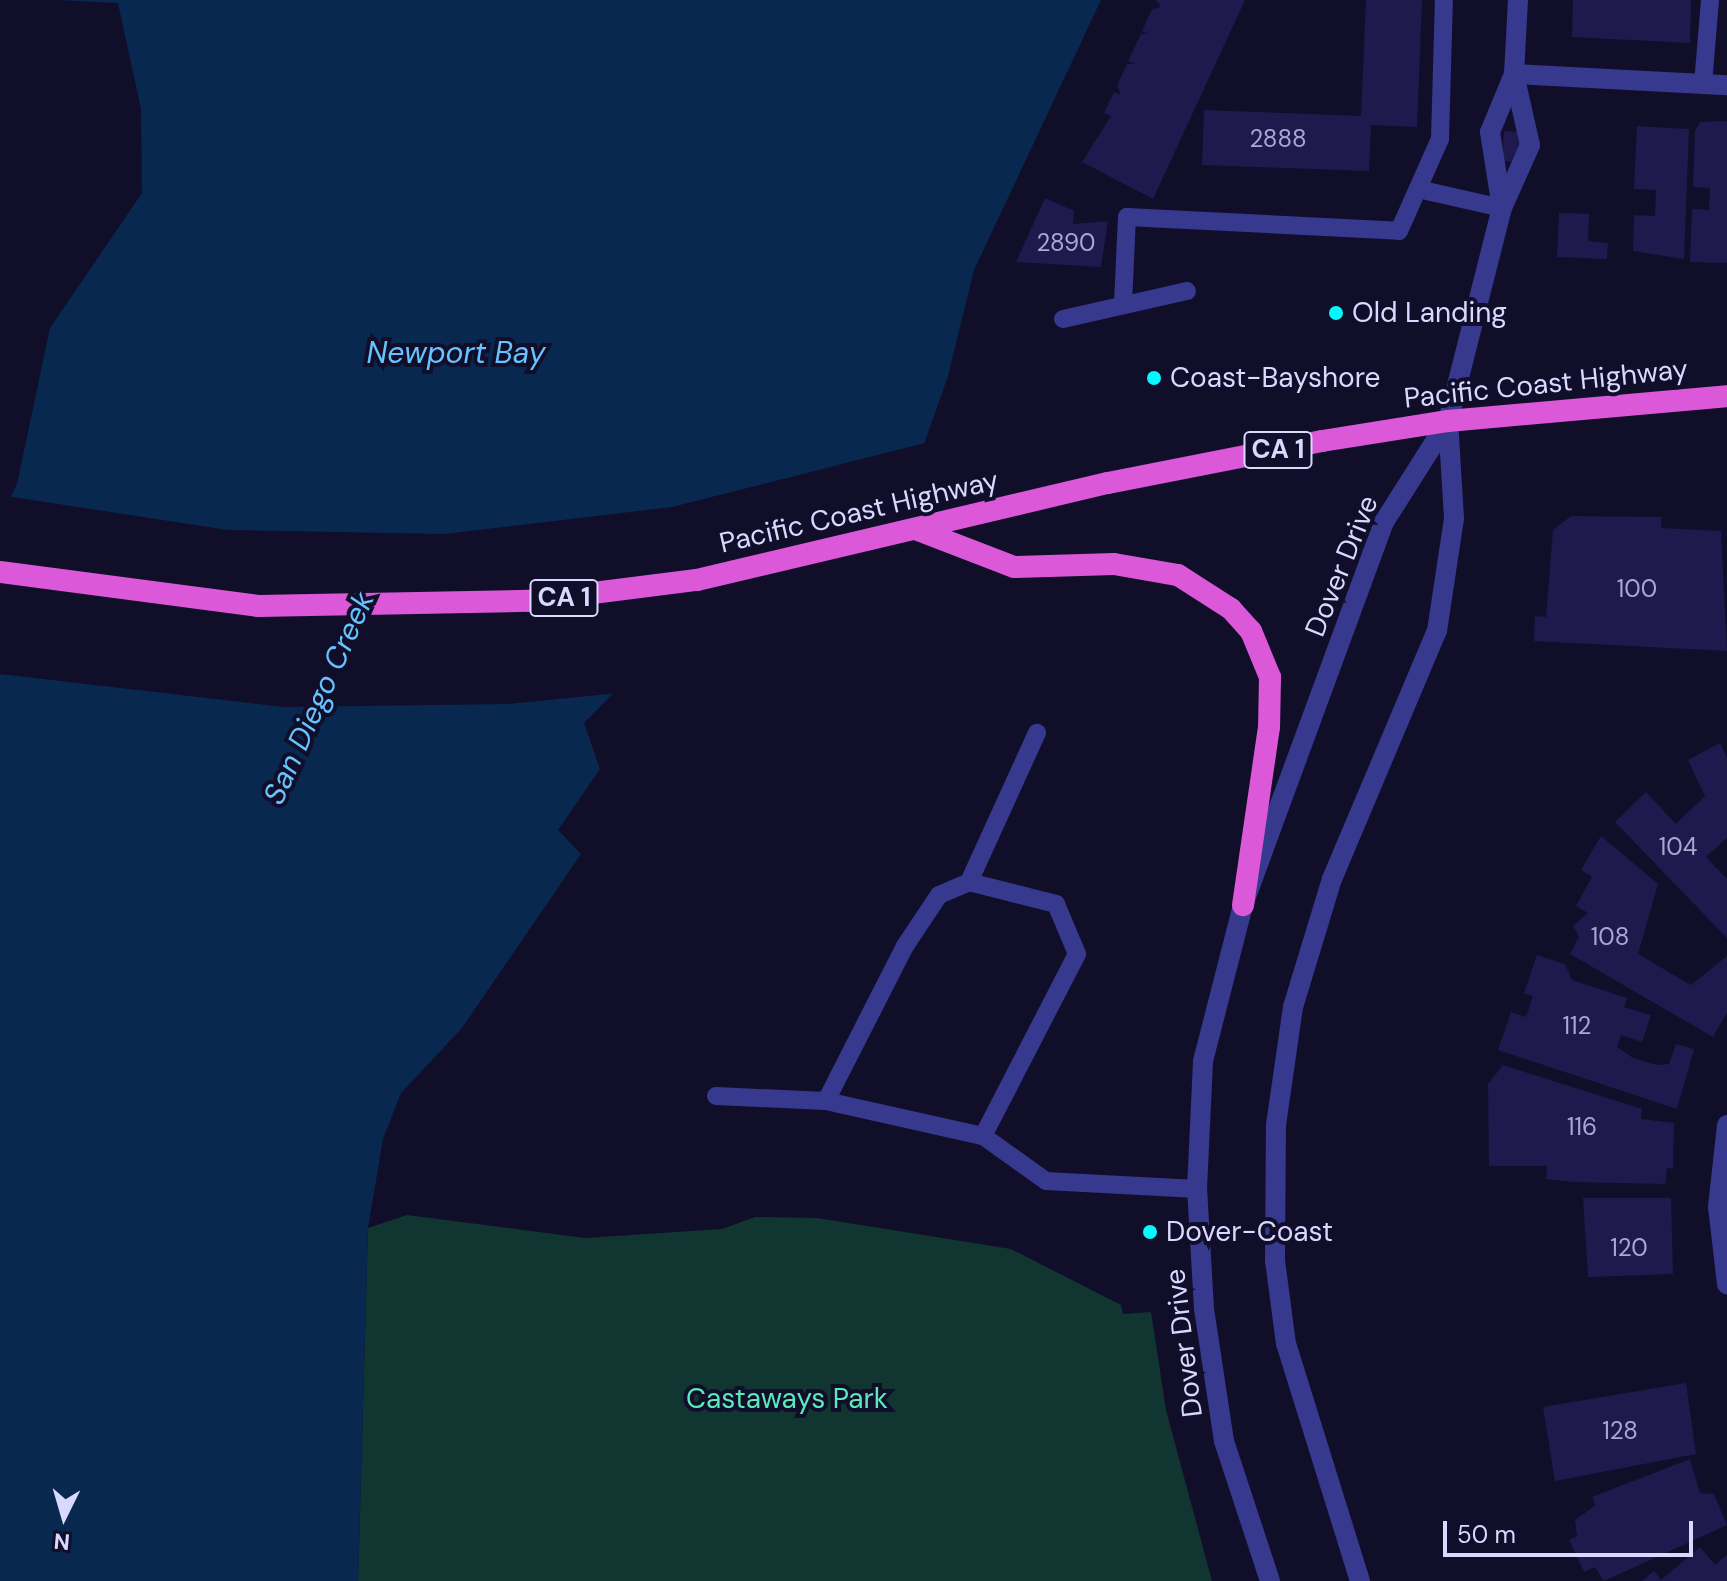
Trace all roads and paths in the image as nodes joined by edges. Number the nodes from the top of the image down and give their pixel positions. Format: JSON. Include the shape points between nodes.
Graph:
{"nodes":[{"id":1,"x":1444,"y":0,"type":"edge"},
{"id":2,"x":1518,"y":0,"type":"edge"},
{"id":3,"x":1710,"y":0,"type":"edge"},
{"id":4,"x":1514,"y":74,"type":"junction"},
{"id":5,"x":1703,"y":84,"type":"junction"},
{"id":6,"x":1727,"y":85,"type":"edge"},
{"id":7,"x":1418,"y":189,"type":"junction"},
{"id":8,"x":1502,"y":208,"type":"junction"},
{"id":9,"x":1187,"y":291,"type":"dead end"},
{"id":10,"x":1123,"y":304,"type":"junction"},
{"id":11,"x":1063,"y":319,"type":"dead end"},
{"id":12,"x":1727,"y":396,"type":"edge"},
{"id":13,"x":1448,"y":421,"type":"junction"},
{"id":14,"x":918,"y":530,"type":"junction"},
{"id":15,"x":0,"y":572,"type":"edge"},
{"id":16,"x":1037,"y":733,"type":"dead end"},
{"id":17,"x":969,"y":882,"type":"junction"},
{"id":18,"x":1243,"y":905,"type":"junction"},
{"id":19,"x":716,"y":1096,"type":"dead end"},
{"id":20,"x":826,"y":1101,"type":"junction"},
{"id":21,"x":1727,"y":1125,"type":"edge"},
{"id":22,"x":983,"y":1136,"type":"junction"},
{"id":23,"x":1197,"y":1189,"type":"junction"},
{"id":24,"x":1727,"y":1284,"type":"edge"},
{"id":25,"x":1270,"y":1581,"type":"edge"},
{"id":26,"x":1360,"y":1581,"type":"edge"}],
"edges":[{"from":1,"to":7,"type":"lane","via":[[1440,139]]},
{"from":2,"to":4,"type":"street"},
{"from":3,"to":5,"type":"lane"},
{"from":4,"to":5,"type":"street"},
{"from":4,"to":8,"type":"street","via":[[1490,132]]},
{"from":4,"to":8,"type":"street","via":[[1530,145]]},
{"from":5,"to":6,"type":"street"},
{"from":7,"to":8,"type":"lane"},
{"from":7,"to":10,"type":"lane","via":[[1399,231],[1127,217]]},
{"from":8,"to":13,"type":"street"},
{"from":9,"to":10,"type":"lane"},
{"from":10,"to":11,"type":"lane"},
{"from":12,"to":13,"type":"highway","name":"Pacific Coast Highway","number":"CA 1"},
{"from":13,"to":14,"type":"highway","name":"Pacific Coast Highway","number":"CA 1","via":[[1108,483]]},
{"from":13,"to":18,"type":"street","name":"Dover Drive","via":[[1384,522]]},
{"from":13,"to":26,"type":"street","via":[[1454,518],[1437,631],[1332,879],[1293,1007],[1276,1125],[1275,1261],[1286,1344]]},
{"from":14,"to":15,"type":"highway","name":"Pacific Coast Highway","number":"CA 1","via":[[697,580],[446,608],[204,602]]},
{"from":14,"to":18,"type":"highway","via":[[1014,567],[1114,564],[1178,575],[1231,609],[1251,631],[1270,677],[1269,727]]},
{"from":16,"to":17,"type":"lane"},
{"from":17,"to":20,"type":"lane","via":[[939,895],[905,946]]},
{"from":17,"to":22,"type":"lane","via":[[1056,904],[1077,954]]},
{"from":18,"to":23,"type":"street","name":"Dover Drive","via":[[1203,1061]]},
{"from":19,"to":20,"type":"lane"},
{"from":20,"to":22,"type":"lane"},
{"from":21,"to":24,"type":"street","via":[[1718,1207]]},
{"from":22,"to":23,"type":"lane","via":[[1046,1181]]},
{"from":23,"to":25,"type":"street","name":"Dover Drive","via":[[1224,1441]]}]}
